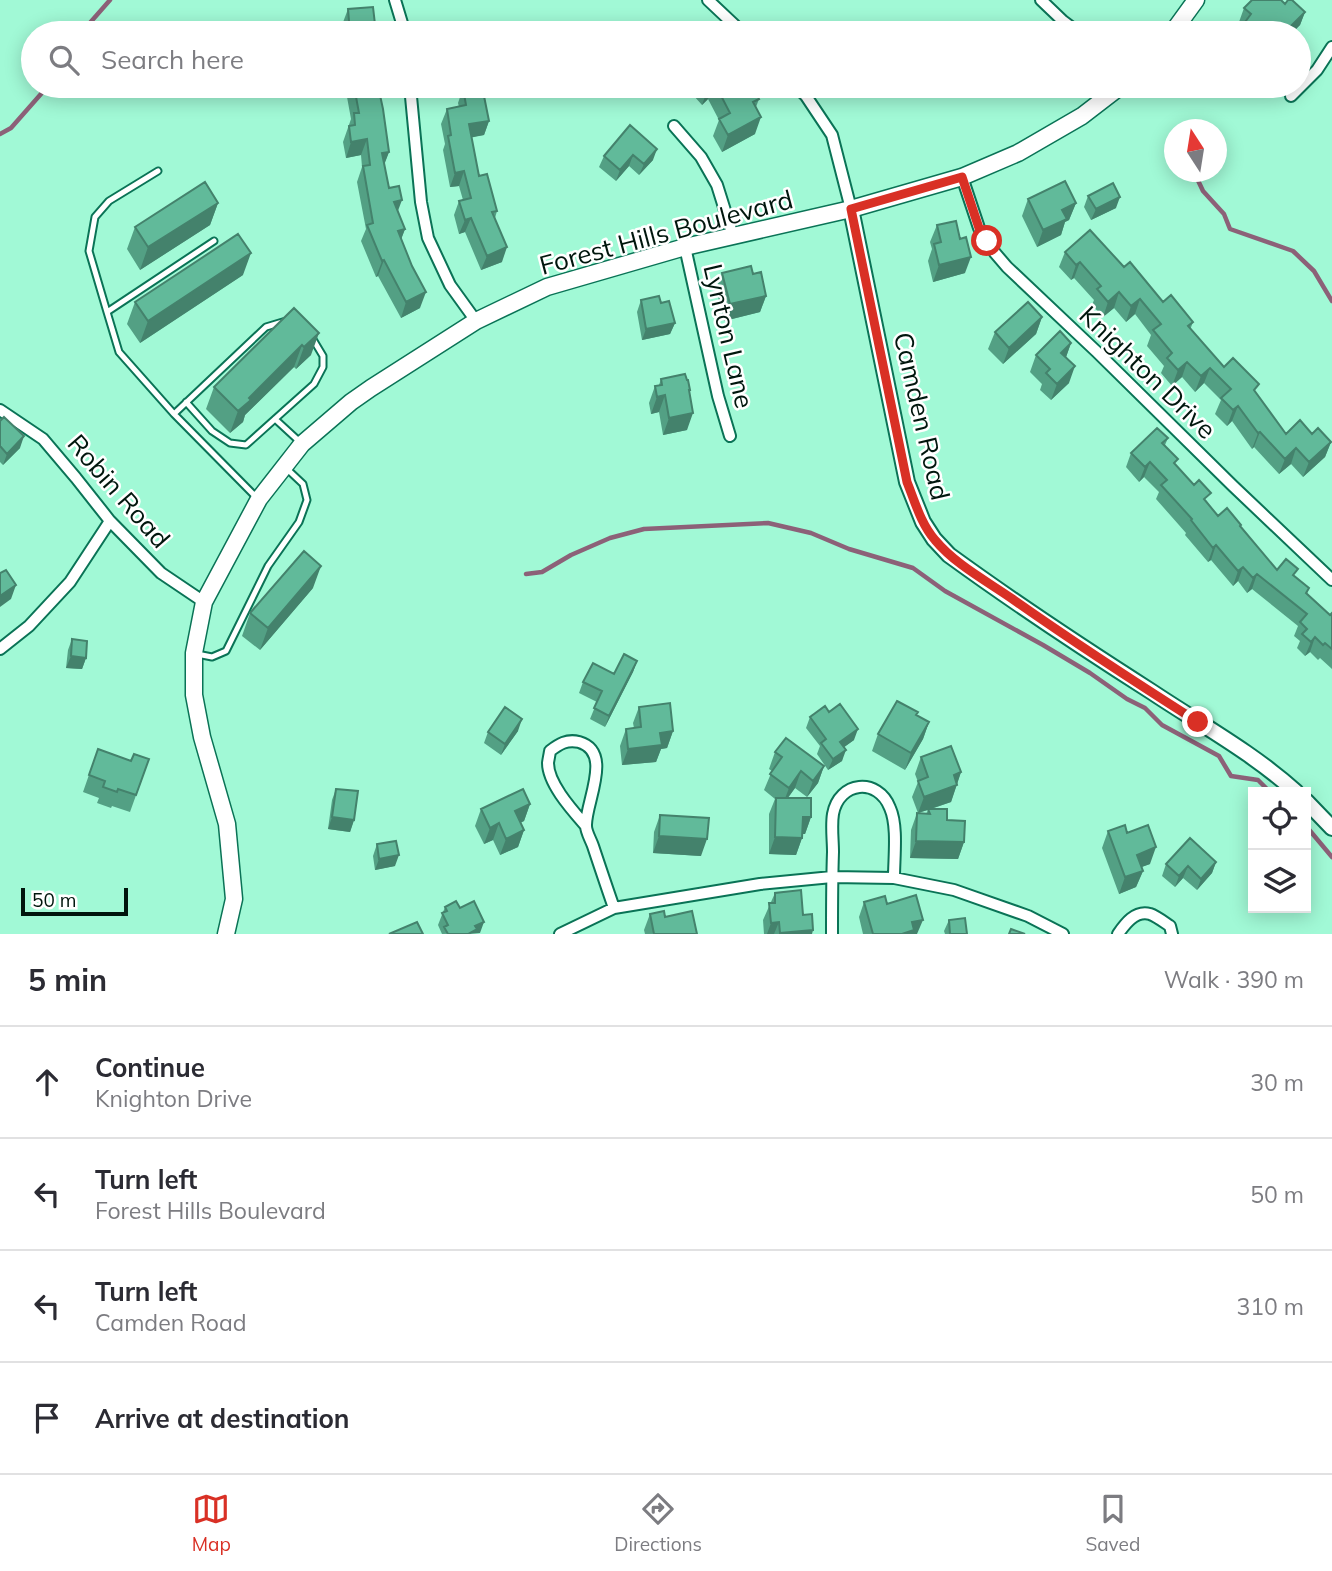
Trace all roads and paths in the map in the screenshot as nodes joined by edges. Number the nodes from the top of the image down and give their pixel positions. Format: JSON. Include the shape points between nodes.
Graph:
{"nodes":[{"id":1,"x":396,"y":0,"type":"edge"},
{"id":2,"x":708,"y":0,"type":"edge"},
{"id":3,"x":1041,"y":0,"type":"edge"},
{"id":4,"x":1196,"y":0,"type":"edge"},
{"id":5,"x":402,"y":21,"type":"edge"},
{"id":6,"x":730,"y":21,"type":"edge"},
{"id":7,"x":1063,"y":21,"type":"edge"},
{"id":8,"x":1181,"y":21,"type":"edge"},
{"id":9,"x":1332,"y":47,"type":"edge"},
{"id":10,"x":1311,"y":76,"type":"edge"},
{"id":11,"x":411,"y":98,"type":"edge"},
{"id":12,"x":807,"y":98,"type":"edge"},
{"id":13,"x":1105,"y":98,"type":"edge"},
{"id":14,"x":674,"y":126,"type":"dead end"},
{"id":15,"x":158,"y":171,"type":"dead end"},
{"id":16,"x":962,"y":177,"type":"junction"},
{"id":17,"x":851,"y":209,"type":"junction"},
{"id":18,"x":733,"y":236,"type":"junction"},
{"id":19,"x":214,"y":241,"type":"dead end"},
{"id":20,"x":685,"y":247,"type":"junction"},
{"id":21,"x":107,"y":312,"type":"junction"},
{"id":22,"x":290,"y":320,"type":"edge"},
{"id":23,"x":476,"y":321,"type":"junction"},
{"id":24,"x":305,"y":330,"type":"edge"},
{"id":25,"x":186,"y":402,"type":"junction"},
{"id":26,"x":0,"y":410,"type":"edge"},
{"id":27,"x":174,"y":414,"type":"junction"},
{"id":28,"x":275,"y":419,"type":"junction"},
{"id":29,"x":730,"y":436,"type":"dead end"},
{"id":30,"x":302,"y":444,"type":"junction"},
{"id":31,"x":284,"y":466,"type":"junction"},
{"id":32,"x":258,"y":499,"type":"junction"},
{"id":33,"x":110,"y":521,"type":"junction"},
{"id":34,"x":1332,"y":580,"type":"edge"},
{"id":35,"x":204,"y":602,"type":"junction"},
{"id":36,"x":0,"y":649,"type":"edge"},
{"id":37,"x":194,"y":653,"type":"junction"},
{"id":38,"x":1290,"y":787,"type":"edge"},
{"id":39,"x":1311,"y":806,"type":"edge"},
{"id":40,"x":586,"y":826,"type":"junction"},
{"id":41,"x":1332,"y":828,"type":"edge"},
{"id":42,"x":832,"y":877,"type":"junction"},
{"id":43,"x":894,"y":878,"type":"junction"},
{"id":44,"x":614,"y":908,"type":"junction"},
{"id":45,"x":226,"y":934,"type":"edge"},
{"id":46,"x":561,"y":934,"type":"edge"},
{"id":47,"x":832,"y":934,"type":"edge"},
{"id":48,"x":1063,"y":934,"type":"edge"},
{"id":49,"x":1118,"y":934,"type":"edge"},
{"id":50,"x":1172,"y":934,"type":"edge"}],
"edges":[{"from":1,"to":5,"type":"street"},
{"from":2,"to":6,"type":"street"},
{"from":3,"to":7,"type":"street"},
{"from":4,"to":8,"type":"main road"},
{"from":9,"to":10,"type":"street"},
{"from":11,"to":23,"type":"street","via":[[428,238],[450,285]]},
{"from":12,"to":17,"type":"street","name":"Camden Road","via":[[832,135]]},
{"from":13,"to":16,"type":"main road","name":"Forest Hills Boulevard","via":[[1018,153]]},
{"from":14,"to":18,"type":"street","via":[[718,185]]},
{"from":15,"to":21,"type":"lane","via":[[109,201],[94,217],[89,251]]},
{"from":16,"to":17,"type":"main road","name":"Forest Hills Boulevard"},
{"from":16,"to":34,"type":"street","name":"Knighton Drive","via":[[979,228],[1007,267]]},
{"from":17,"to":18,"type":"main road","name":"Forest Hills Boulevard"},
{"from":17,"to":38,"type":"street","name":"Camden Road","via":[[907,482],[934,539],[949,555],[1062,635]]},
{"from":18,"to":20,"type":"main road","name":"Forest Hills Boulevard"},
{"from":19,"to":21,"type":"lane"},
{"from":20,"to":23,"type":"main road","name":"Forest Hills Boulevard","via":[[547,287]]},
{"from":20,"to":29,"type":"street","name":"Lynton Lane"},
{"from":21,"to":27,"type":"lane","via":[[119,352]]},
{"from":22,"to":25,"type":"lane","via":[[265,327]]},
{"from":23,"to":30,"type":"main road","name":"Forest Hills Boulevard","via":[[370,388]]},
{"from":24,"to":28,"type":"lane","via":[[323,356],[323,367],[314,384]]},
{"from":25,"to":27,"type":"lane"},
{"from":25,"to":28,"type":"lane","via":[[230,443],[246,445]]},
{"from":26,"to":33,"type":"street","name":"Robin Road","via":[[43,439]]},
{"from":27,"to":32,"type":"lane"},
{"from":28,"to":30,"type":"lane"},
{"from":30,"to":31,"type":"main road","name":"Forest Hills Boulevard"},
{"from":31,"to":32,"type":"main road","name":"Forest Hills Boulevard"},
{"from":31,"to":37,"type":"lane","via":[[303,484],[307,500],[299,522],[268,566],[226,651],[212,657]]},
{"from":32,"to":35,"type":"main road","name":"Forest Hills Boulevard"},
{"from":33,"to":35,"type":"street","name":"Robin Road","via":[[161,573]]},
{"from":33,"to":36,"type":"street","via":[[70,582]]},
{"from":35,"to":37,"type":"main road","name":"Forest Hills Boulevard"},
{"from":37,"to":45,"type":"main road","name":"Forest Hills Boulevard","via":[[194,695],[229,835],[234,899]]},
{"from":39,"to":41,"type":"street"},
{"from":40,"to":40,"type":"street","via":[[597,762],[583,743],[560,743],[550,751],[550,773],[563,799]]},
{"from":40,"to":44,"type":"street"},
{"from":42,"to":43,"type":"street"},
{"from":42,"to":43,"type":"street","via":[[833,813],[846,792],[861,786],[880,792],[889,803],[894,817]]},
{"from":42,"to":44,"type":"street"},
{"from":42,"to":47,"type":"street"},
{"from":43,"to":48,"type":"street","via":[[954,890],[1028,916]]},
{"from":44,"to":46,"type":"street"},
{"from":49,"to":50,"type":"street","via":[[1127,921],[1149,914],[1170,926]]}]}
